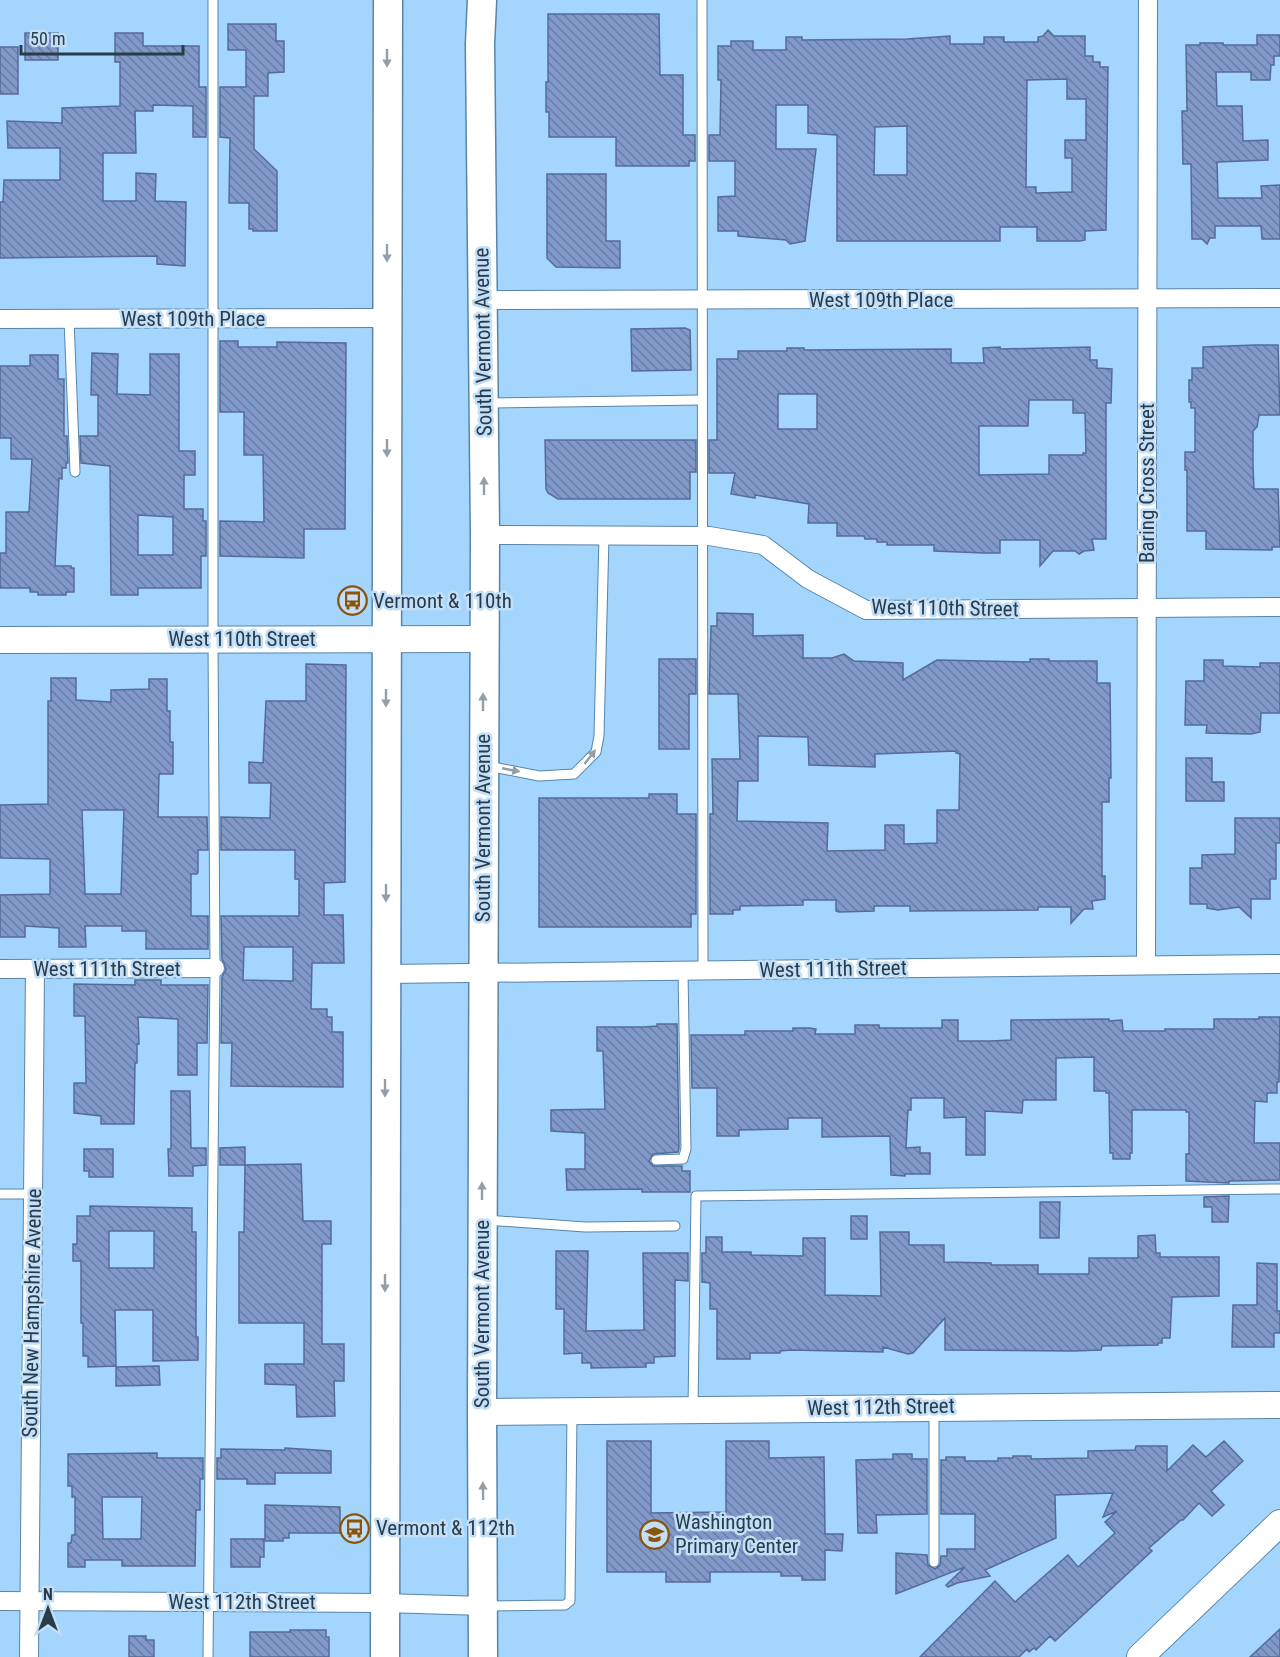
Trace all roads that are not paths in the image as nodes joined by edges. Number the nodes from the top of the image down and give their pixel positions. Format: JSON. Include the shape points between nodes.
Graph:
{"nodes":[{"id":1,"x":213,"y":0,"type":"edge"},
{"id":2,"x":387,"y":0,"type":"edge"},
{"id":3,"x":462,"y":0,"type":"edge"},
{"id":4,"x":482,"y":0,"type":"edge"},
{"id":5,"x":702,"y":0,"type":"edge"},
{"id":6,"x":1148,"y":0,"type":"edge"},
{"id":7,"x":480,"y":44,"type":"junction"},
{"id":8,"x":1280,"y":298,"type":"edge"},
{"id":9,"x":483,"y":300,"type":"junction"},
{"id":10,"x":701,"y":300,"type":"junction"},
{"id":11,"x":1148,"y":300,"type":"junction"},
{"id":12,"x":387,"y":318,"type":"junction"},
{"id":13,"x":0,"y":319,"type":"edge"},
{"id":14,"x":69,"y":319,"type":"junction"},
{"id":15,"x":214,"y":319,"type":"junction"},
{"id":16,"x":702,"y":400,"type":"junction"},
{"id":17,"x":484,"y":403,"type":"junction"},
{"id":18,"x":75,"y":472,"type":"dead end"},
{"id":19,"x":485,"y":535,"type":"junction"},
{"id":20,"x":604,"y":536,"type":"junction"},
{"id":21,"x":702,"y":536,"type":"junction"},
{"id":22,"x":1280,"y":607,"type":"edge"},
{"id":23,"x":1146,"y":608,"type":"junction"},
{"id":24,"x":386,"y":639,"type":"junction"},
{"id":25,"x":483,"y":639,"type":"junction"},
{"id":26,"x":0,"y":640,"type":"edge"},
{"id":27,"x":213,"y":640,"type":"junction"},
{"id":28,"x":483,"y":765,"type":"junction"},
{"id":29,"x":1280,"y":964,"type":"edge"},
{"id":30,"x":1146,"y":965,"type":"junction"},
{"id":31,"x":215,"y":968,"type":"junction"},
{"id":32,"x":0,"y":969,"type":"edge"},
{"id":33,"x":35,"y":969,"type":"junction"},
{"id":34,"x":683,"y":970,"type":"junction"},
{"id":35,"x":703,"y":970,"type":"junction"},
{"id":36,"x":483,"y":973,"type":"junction"},
{"id":37,"x":386,"y":974,"type":"junction"},
{"id":38,"x":656,"y":1160,"type":"dead end"},
{"id":39,"x":1280,"y":1189,"type":"edge"},
{"id":40,"x":0,"y":1194,"type":"edge"},
{"id":41,"x":33,"y":1194,"type":"junction"},
{"id":42,"x":482,"y":1220,"type":"junction"},
{"id":43,"x":675,"y":1226,"type":"dead end"},
{"id":44,"x":1280,"y":1405,"type":"edge"},
{"id":45,"x":934,"y":1407,"type":"junction"},
{"id":46,"x":693,"y":1409,"type":"junction"},
{"id":47,"x":572,"y":1411,"type":"junction"},
{"id":48,"x":482,"y":1412,"type":"junction"},
{"id":49,"x":1280,"y":1523,"type":"edge"},
{"id":50,"x":934,"y":1562,"type":"dead end"},
{"id":51,"x":0,"y":1601,"type":"edge"},
{"id":52,"x":29,"y":1601,"type":"junction"},
{"id":53,"x":209,"y":1602,"type":"junction"},
{"id":54,"x":384,"y":1603,"type":"junction"},
{"id":55,"x":484,"y":1605,"type":"junction"},
{"id":56,"x":29,"y":1657,"type":"edge"},
{"id":57,"x":208,"y":1657,"type":"edge"},
{"id":58,"x":385,"y":1657,"type":"edge"},
{"id":59,"x":483,"y":1657,"type":"edge"},
{"id":60,"x":1140,"y":1657,"type":"edge"}],
"edges":[{"from":1,"to":15,"type":"lane"},
{"from":2,"to":12,"type":"main road","one_way":true},
{"from":3,"to":7,"type":"main road"},
{"from":4,"to":7,"type":"main road","name":"South Vermont Avenue"},
{"from":5,"to":10,"type":"lane"},
{"from":6,"to":11,"type":"street","name":"Baring Cross Street"},
{"from":7,"to":9,"type":"main road","name":"South Vermont Avenue"},
{"from":8,"to":11,"type":"street","name":"West 109th Place"},
{"from":9,"to":10,"type":"street","name":"West 109th Place"},
{"from":9,"to":17,"type":"main road","name":"South Vermont Avenue"},
{"from":10,"to":11,"type":"street","name":"West 109th Place"},
{"from":10,"to":16,"type":"lane"},
{"from":11,"to":23,"type":"street","name":"Baring Cross Street"},
{"from":12,"to":15,"type":"street","name":"West 109th Place"},
{"from":12,"to":24,"type":"main road","one_way":true},
{"from":13,"to":14,"type":"street","name":"West 109th Place"},
{"from":14,"to":15,"type":"street","name":"West 109th Place"},
{"from":14,"to":18,"type":"lane"},
{"from":15,"to":27,"type":"lane"},
{"from":16,"to":17,"type":"lane"},
{"from":16,"to":21,"type":"lane"},
{"from":19,"to":17,"type":"main road","name":"South Vermont Avenue","one_way":true},
{"from":19,"to":20,"type":"street","name":"West 110th Street"},
{"from":19,"to":25,"type":"main road","name":"South Vermont Avenue"},
{"from":20,"to":21,"type":"street","name":"West 110th Street"},
{"from":28,"to":20,"type":"lane","one_way":true,"via":[[539,776],[574,774],[596,752]]},
{"from":21,"to":23,"type":"street","name":"West 110th Street","via":[[763,545],[808,579],[866,610]]},
{"from":21,"to":35,"type":"lane"},
{"from":22,"to":23,"type":"street","name":"West 110th Street"},
{"from":23,"to":30,"type":"street","name":"Baring Cross Street"},
{"from":24,"to":25,"type":"street","name":"West 110th Street"},
{"from":24,"to":27,"type":"street","name":"West 110th Street"},
{"from":24,"to":37,"type":"main road","one_way":true},
{"from":28,"to":25,"type":"main road","name":"South Vermont Avenue","one_way":true},
{"from":26,"to":27,"type":"street","name":"West 110th Street"},
{"from":27,"to":31,"type":"lane"},
{"from":28,"to":36,"type":"main road","name":"South Vermont Avenue"},
{"from":29,"to":30,"type":"street","name":"West 111th Street"},
{"from":30,"to":35,"type":"street","name":"West 111th Street"},
{"from":31,"to":33,"type":"street","name":"West 111th Street"},
{"from":31,"to":53,"type":"lane"},
{"from":32,"to":33,"type":"street","name":"West 111th Street"},
{"from":33,"to":41,"type":"street","name":"South New Hampshire Avenue"},
{"from":34,"to":35,"type":"street","name":"West 111th Street"},
{"from":34,"to":36,"type":"street","name":"West 111th Street"},
{"from":34,"to":38,"type":"lane","via":[[686,1149],[683,1159]]},
{"from":36,"to":37,"type":"street","name":"West 111th Street"},
{"from":42,"to":36,"type":"main road","name":"South Vermont Avenue","one_way":true},
{"from":37,"to":54,"type":"main road","one_way":true},
{"from":39,"to":46,"type":"lane","via":[[696,1196]]},
{"from":40,"to":41,"type":"lane"},
{"from":41,"to":52,"type":"street","name":"South New Hampshire Avenue"},
{"from":42,"to":43,"type":"lane","via":[[585,1227]]},
{"from":42,"to":48,"type":"main road","name":"South Vermont Avenue"},
{"from":44,"to":45,"type":"street","name":"West 112th Street"},
{"from":45,"to":46,"type":"street","name":"West 112th Street"},
{"from":45,"to":50,"type":"lane"},
{"from":46,"to":47,"type":"street","name":"West 112th Street"},
{"from":47,"to":48,"type":"street","name":"West 112th Street"},
{"from":47,"to":55,"type":"lane","via":[[570,1601],[565,1605]]},
{"from":55,"to":48,"type":"main road","name":"South Vermont Avenue","one_way":true},
{"from":49,"to":60,"type":"street"},
{"from":51,"to":52,"type":"street","name":"West 112th Street"},
{"from":52,"to":53,"type":"street","name":"West 112th Street"},
{"from":52,"to":56,"type":"street","name":"South New Hampshire Avenue"},
{"from":53,"to":54,"type":"street","name":"West 112th Street"},
{"from":53,"to":57,"type":"lane"},
{"from":54,"to":55,"type":"street","name":"West 112th Street"},
{"from":54,"to":58,"type":"main road"},
{"from":55,"to":59,"type":"main road","name":"South Vermont Avenue"}]}
